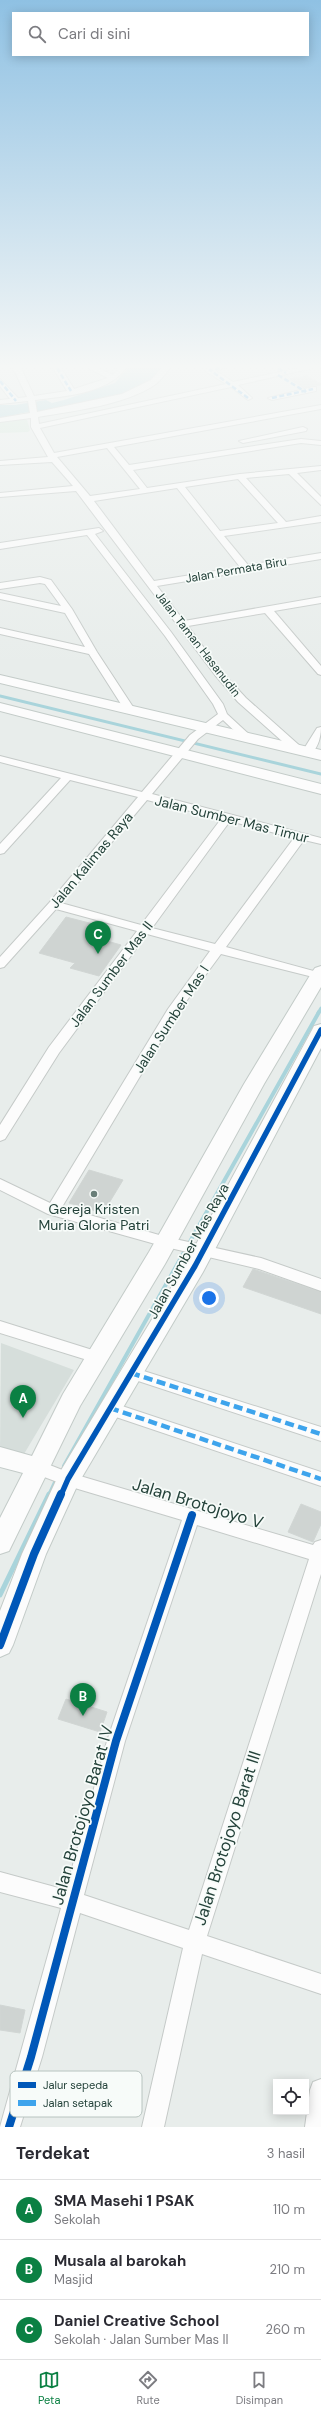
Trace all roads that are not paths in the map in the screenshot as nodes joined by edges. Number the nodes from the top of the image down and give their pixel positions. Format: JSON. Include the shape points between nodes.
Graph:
{"nodes":[{"id":1,"x":61,"y":467,"type":"edge"},
{"id":2,"x":126,"y":467,"type":"edge"},
{"id":3,"x":321,"y":468,"type":"edge"},
{"id":4,"x":290,"y":470,"type":"junction"},
{"id":5,"x":240,"y":476,"type":"junction"},
{"id":6,"x":179,"y":485,"type":"junction"},
{"id":7,"x":77,"y":488,"type":"junction"},
{"id":8,"x":145,"y":490,"type":"junction"},
{"id":9,"x":1,"y":492,"type":"edge"},
{"id":10,"x":88,"y":499,"type":"junction"},
{"id":11,"x":321,"y":502,"type":"edge"},
{"id":12,"x":321,"y":520,"type":"edge"},
{"id":13,"x":284,"y":524,"type":"junction"},
{"id":14,"x":110,"y":530,"type":"junction"},
{"id":15,"x":90,"y":533,"type":"junction"},
{"id":16,"x":220,"y":534,"type":"junction"},
{"id":17,"x":0,"y":546,"type":"edge"},
{"id":18,"x":317,"y":556,"type":"edge"},
{"id":19,"x":321,"y":564,"type":"edge"},
{"id":20,"x":246,"y":569,"type":"junction"},
{"id":21,"x":152,"y":584,"type":"junction"},
{"id":22,"x":0,"y":586,"type":"edge"},
{"id":23,"x":0,"y":596,"type":"edge"},
{"id":24,"x":321,"y":600,"type":"edge"},
{"id":25,"x":267,"y":609,"type":"junction"},
{"id":26,"x":69,"y":611,"type":"junction"},
{"id":27,"x":183,"y":624,"type":"junction"},
{"id":28,"x":0,"y":631,"type":"edge"},
{"id":29,"x":92,"y":652,"type":"junction"},
{"id":30,"x":321,"y":672,"type":"edge"},
{"id":31,"x":0,"y":679,"type":"edge"},
{"id":32,"x":0,"y":707,"type":"edge"},
{"id":33,"x":130,"y":710,"type":"junction"},
{"id":34,"x":223,"y":714,"type":"junction"},
{"id":35,"x":321,"y":730,"type":"edge"},
{"id":36,"x":200,"y":733,"type":"junction"},
{"id":37,"x":248,"y":738,"type":"junction"},
{"id":38,"x":182,"y":751,"type":"junction"},
{"id":39,"x":308,"y":752,"type":"edge"},
{"id":40,"x":1,"y":761,"type":"edge"},
{"id":41,"x":68,"y":776,"type":"junction"},
{"id":42,"x":321,"y":789,"type":"edge"},
{"id":43,"x":144,"y":796,"type":"junction"},
{"id":44,"x":228,"y":817,"type":"junction"},
{"id":45,"x":301,"y":836,"type":"junction"},
{"id":46,"x":321,"y":841,"type":"edge"},
{"id":47,"x":0,"y":851,"type":"edge"},
{"id":48,"x":53,"y":905,"type":"junction"},
{"id":49,"x":146,"y":928,"type":"junction"},
{"id":50,"x":217,"y":950,"type":"junction"},
{"id":51,"x":0,"y":964,"type":"edge"},
{"id":52,"x":320,"y":974,"type":"edge"},
{"id":53,"x":321,"y":1030,"type":"edge"},
{"id":54,"x":0,"y":1136,"type":"edge"},
{"id":55,"x":0,"y":1184,"type":"edge"},
{"id":56,"x":53,"y":1210,"type":"junction"},
{"id":57,"x":168,"y":1242,"type":"junction"},
{"id":58,"x":202,"y":1250,"type":"junction"},
{"id":59,"x":320,"y":1282,"type":"edge"},
{"id":60,"x":0,"y":1327,"type":"edge"},
{"id":61,"x":97,"y":1357,"type":"junction"},
{"id":62,"x":131,"y":1373,"type":"junction"},
{"id":63,"x":110,"y":1408,"type":"junction"},
{"id":64,"x":321,"y":1434,"type":"edge"},
{"id":65,"x":0,"y":1457,"type":"edge"},
{"id":66,"x":54,"y":1474,"type":"junction"},
{"id":67,"x":321,"y":1479,"type":"edge"},
{"id":68,"x":192,"y":1515,"type":"junction"},
{"id":69,"x":0,"y":1543,"type":"edge"},
{"id":70,"x":320,"y":1552,"type":"edge"},
{"id":71,"x":0,"y":1645,"type":"edge"},
{"id":72,"x":0,"y":1882,"type":"edge"},
{"id":73,"x":72,"y":1901,"type":"junction"},
{"id":74,"x":195,"y":1941,"type":"junction"},
{"id":75,"x":321,"y":1984,"type":"edge"},
{"id":76,"x":27,"y":2071,"type":"edge"},
{"id":77,"x":321,"y":2090,"type":"edge"},
{"id":78,"x":12,"y":2117,"type":"edge"},
{"id":79,"x":9,"y":2127,"type":"edge"},
{"id":80,"x":153,"y":2127,"type":"edge"},
{"id":81,"x":316,"y":2127,"type":"edge"}],
"edges":[{"from":1,"to":7,"type":"street","name":"Jalan Taman Hasanudin"},
{"from":2,"to":8,"type":"street"},
{"from":3,"to":4,"type":"street"},
{"from":4,"to":5,"type":"street"},
{"from":4,"to":11,"type":"street"},
{"from":5,"to":6,"type":"street"},
{"from":5,"to":13,"type":"street"},
{"from":6,"to":8,"type":"street"},
{"from":6,"to":16,"type":"street"},
{"from":7,"to":9,"type":"street"},
{"from":7,"to":10,"type":"street","name":"Jalan Taman Hasanudin"},
{"from":8,"to":10,"type":"street"},
{"from":10,"to":14,"type":"street","name":"Jalan Taman Hasanudin"},
{"from":12,"to":13,"type":"street"},
{"from":13,"to":16,"type":"street"},
{"from":14,"to":15,"type":"street"},
{"from":14,"to":21,"type":"street","name":"Jalan Taman Hasanudin"},
{"from":15,"to":17,"type":"street"},
{"from":15,"to":34,"type":"street","name":"Jalan Taman Hasanudin","via":[[168,634]]},
{"from":16,"to":20,"type":"street"},
{"from":18,"to":19,"type":"street"},
{"from":18,"to":20,"type":"street","name":"Jalan Permata Biru"},
{"from":20,"to":21,"type":"street","name":"Jalan Permata Biru"},
{"from":21,"to":27,"type":"street","name":"Jalan Taman Hasanudin"},
{"from":22,"to":26,"type":"street","via":[[48,582]]},
{"from":23,"to":26,"type":"street"},
{"from":24,"to":25,"type":"street"},
{"from":25,"to":27,"type":"street"},
{"from":25,"to":30,"type":"street"},
{"from":26,"to":29,"type":"street"},
{"from":27,"to":39,"type":"street","name":"Jalan Taman Hasanudin","via":[[218,673],[242,700]]},
{"from":28,"to":29,"type":"street"},
{"from":29,"to":33,"type":"street"},
{"from":31,"to":33,"type":"street"},
{"from":32,"to":38,"type":"street"},
{"from":33,"to":36,"type":"street"},
{"from":34,"to":36,"type":"street","name":"Jalan Kalimas Raya"},
{"from":34,"to":37,"type":"street","name":"Jalan Taman Hasanudin"},
{"from":35,"to":39,"type":"street"},
{"from":36,"to":37,"type":"street"},
{"from":36,"to":38,"type":"street","name":"Jalan Kalimas Raya"},
{"from":37,"to":39,"type":"street"},
{"from":38,"to":42,"type":"street"},
{"from":38,"to":43,"type":"street","name":"Jalan Kalimas Raya"},
{"from":40,"to":41,"type":"street","name":"Jalan Sumber Mas Timur"},
{"from":41,"to":43,"type":"street","name":"Jalan Sumber Mas Timur"},
{"from":41,"to":47,"type":"street"},
{"from":43,"to":44,"type":"street","name":"Jalan Sumber Mas Timur"},
{"from":43,"to":48,"type":"street","name":"Jalan Kalimas Raya"},
{"from":44,"to":45,"type":"street","name":"Jalan Sumber Mas Timur"},
{"from":44,"to":49,"type":"street","name":"Jalan Sumber Mas II"},
{"from":45,"to":46,"type":"street","name":"Jalan Sumber Mas Timur"},
{"from":45,"to":50,"type":"street","name":"Jalan Sumber Mas I"},
{"from":48,"to":49,"type":"street"},
{"from":48,"to":51,"type":"street","name":"Jalan Kalimas Raya"},
{"from":49,"to":50,"type":"street"},
{"from":49,"to":54,"type":"street","name":"Jalan Sumber Mas II","via":[[54,1050]]},
{"from":50,"to":52,"type":"street"},
{"from":50,"to":56,"type":"street","name":"Jalan Sumber Mas I","via":[[174,1009]]},
{"from":52,"to":57,"type":"street","name":"Jalan Sumber Mas Raya","via":[[254,1084]]},
{"from":53,"to":58,"type":"street","name":"Jalan Sumber Mas Raya"},
{"from":55,"to":56,"type":"street"},
{"from":56,"to":57,"type":"street"},
{"from":57,"to":58,"type":"street"},
{"from":57,"to":61,"type":"street","name":"Jalan Sumber Mas Raya"},
{"from":58,"to":59,"type":"street"},
{"from":58,"to":62,"type":"street","name":"Jalan Sumber Mas Raya"},
{"from":60,"to":61,"type":"street"},
{"from":61,"to":66,"type":"street","name":"Jalan Sumber Mas Raya"},
{"from":62,"to":63,"type":"street","name":"Jalan Sumber Mas Raya"},
{"from":62,"to":64,"type":"street"},
{"from":63,"to":66,"type":"street","name":"Jalan Sumber Mas Raya"},
{"from":63,"to":67,"type":"street"},
{"from":65,"to":66,"type":"street"},
{"from":66,"to":68,"type":"street","name":"Jalan Brotojoyo V"},
{"from":66,"to":69,"type":"street"},
{"from":66,"to":71,"type":"street","via":[[34,1554]]},
{"from":68,"to":70,"type":"street","name":"Jalan Brotojoyo V"},
{"from":68,"to":73,"type":"street","name":"Jalan Brotojoyo Barat IV","via":[[116,1741]]},
{"from":70,"to":74,"type":"street","name":"Jalan Brotojoyo Barat III"},
{"from":72,"to":73,"type":"street"},
{"from":73,"to":74,"type":"street"},
{"from":73,"to":76,"type":"street","name":"Jalan Brotojoyo Barat IV"},
{"from":74,"to":75,"type":"street"},
{"from":74,"to":80,"type":"street","name":"Jalan Brotojoyo Barat III"},
{"from":77,"to":81,"type":"street"},
{"from":78,"to":79,"type":"street","name":"Jalan Brotojoyo Barat IV"}]}
